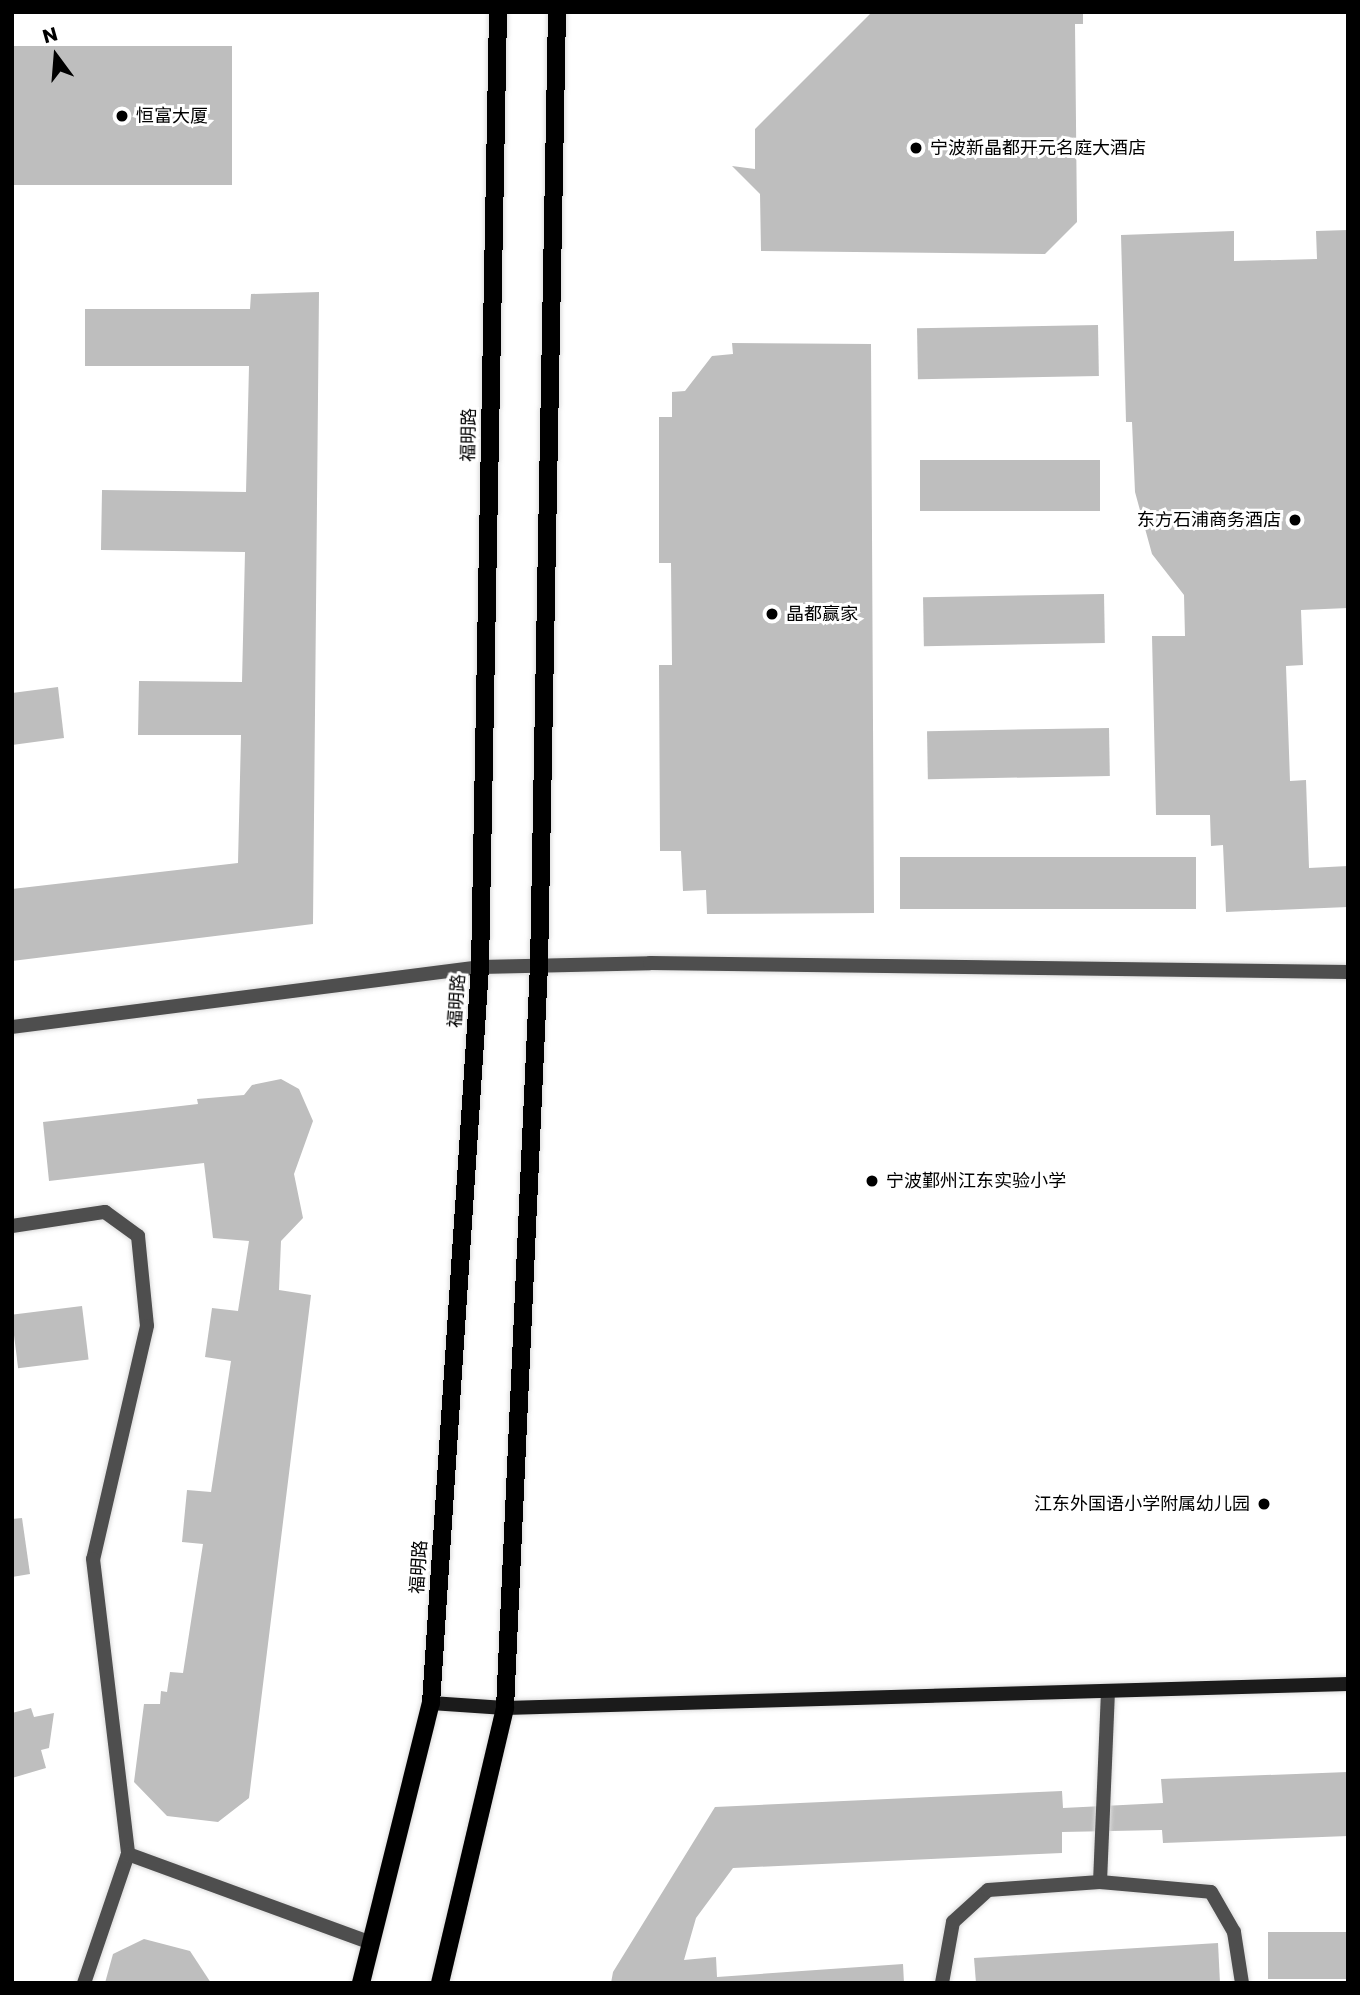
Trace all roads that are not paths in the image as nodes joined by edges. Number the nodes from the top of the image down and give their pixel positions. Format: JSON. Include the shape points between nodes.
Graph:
{"nodes":[{"id":1,"x":498,"y":12,"type":"edge"},
{"id":2,"x":557,"y":12,"type":"edge"},
{"id":3,"x":539,"y":966,"type":"junction"},
{"id":4,"x":480,"y":967,"type":"junction"},
{"id":5,"x":1348,"y":972,"type":"edge"},
{"id":6,"x":12,"y":1027,"type":"edge"},
{"id":7,"x":12,"y":1226,"type":"edge"},
{"id":8,"x":1348,"y":1684,"type":"edge"},
{"id":9,"x":1108,"y":1691,"type":"junction"},
{"id":10,"x":431,"y":1703,"type":"junction"},
{"id":11,"x":505,"y":1708,"type":"junction"},
{"id":12,"x":128,"y":1854,"type":"junction"},
{"id":13,"x":1100,"y":1882,"type":"junction"},
{"id":14,"x":371,"y":1943,"type":"junction"},
{"id":15,"x":84,"y":1983,"type":"edge"},
{"id":16,"x":361,"y":1983,"type":"edge"},
{"id":17,"x":440,"y":1983,"type":"edge"},
{"id":18,"x":942,"y":1983,"type":"edge"},
{"id":19,"x":1242,"y":1983,"type":"edge"}],
"edges":[{"from":1,"to":4,"type":"main road","name":"福明路"},
{"from":2,"to":3,"type":"main road"},
{"from":3,"to":4,"type":"street"},
{"from":3,"to":5,"type":"street","via":[[650,963]]},
{"from":3,"to":11,"type":"main road"},
{"from":4,"to":6,"type":"street"},
{"from":4,"to":10,"type":"main road","name":"福明路"},
{"from":7,"to":12,"type":"street","via":[[105,1212],[138,1236],[147,1326],[93,1559]]},
{"from":8,"to":9,"type":"street"},
{"from":9,"to":11,"type":"street"},
{"from":9,"to":13,"type":"street"},
{"from":10,"to":11,"type":"street"},
{"from":10,"to":14,"type":"main road","name":"福明路"},
{"from":11,"to":17,"type":"main road"},
{"from":12,"to":14,"type":"street"},
{"from":12,"to":15,"type":"street"},
{"from":13,"to":18,"type":"street","via":[[988,1890],[953,1922]]},
{"from":13,"to":19,"type":"street","via":[[1211,1892],[1234,1932]]},
{"from":14,"to":16,"type":"main road","name":"福明路"}]}
